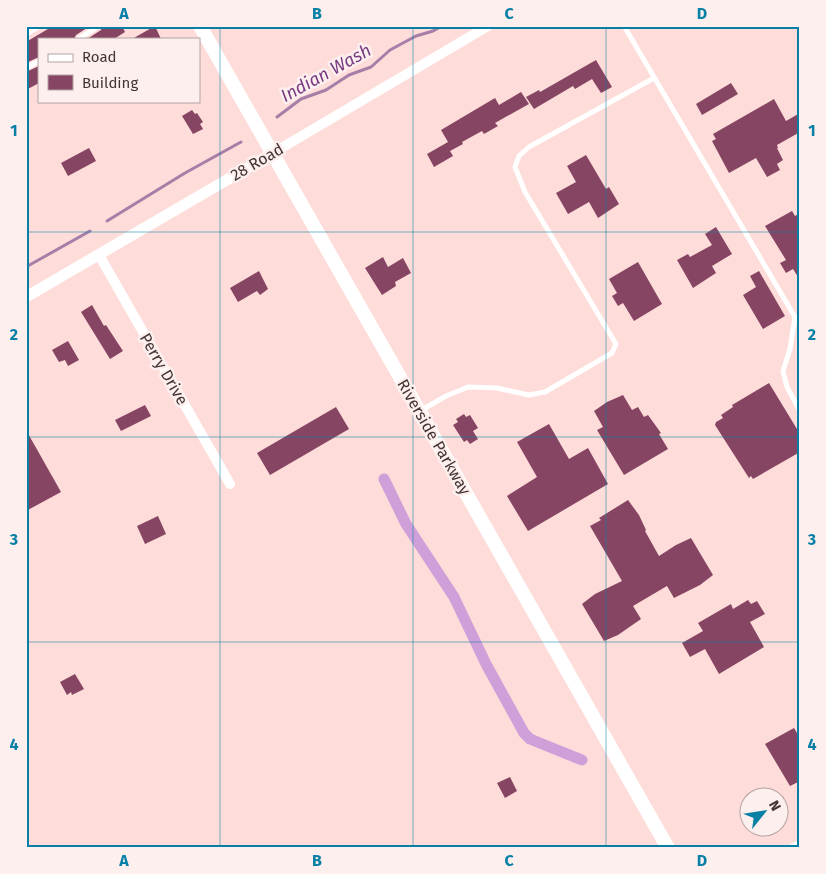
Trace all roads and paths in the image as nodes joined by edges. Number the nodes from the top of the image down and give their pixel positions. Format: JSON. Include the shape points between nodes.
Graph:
{"nodes":[{"id":1,"x":40,"y":26,"type":"edge"},
{"id":2,"x":99,"y":26,"type":"edge"},
{"id":3,"x":200,"y":26,"type":"edge"},
{"id":4,"x":488,"y":26,"type":"edge"},
{"id":5,"x":624,"y":26,"type":"edge"},
{"id":6,"x":26,"y":34,"type":"edge"},
{"id":7,"x":80,"y":38,"type":"edge"},
{"id":8,"x":38,"y":62,"type":"edge"},
{"id":9,"x":26,"y":68,"type":"edge"},
{"id":10,"x":654,"y":78,"type":"junction"},
{"id":11,"x":273,"y":153,"type":"junction"},
{"id":12,"x":99,"y":255,"type":"junction"},
{"id":13,"x":26,"y":297,"type":"edge"},
{"id":14,"x":800,"y":411,"type":"edge"},
{"id":15,"x":420,"y":412,"type":"junction"},
{"id":16,"x":230,"y":484,"type":"dead end"},
{"id":17,"x":800,"y":842,"type":"edge"},
{"id":18,"x":668,"y":848,"type":"edge"},
{"id":19,"x":789,"y":848,"type":"edge"}],
"edges":[{"from":1,"to":6,"type":"lane"},
{"from":2,"to":7,"type":"lane"},
{"from":3,"to":11,"type":"main road","name":"Riverside Parkway"},
{"from":4,"to":11,"type":"street","name":"28 Road"},
{"from":5,"to":10,"type":"lane"},
{"from":8,"to":9,"type":"lane"},
{"from":10,"to":14,"type":"lane","via":[[795,317],[783,371],[786,387]]},
{"from":10,"to":15,"type":"lane","via":[[529,146],[519,156],[515,167],[525,192],[616,344],[612,353],[545,392],[529,395],[497,388],[468,387]]},
{"from":11,"to":12,"type":"street","name":"28 Road"},
{"from":11,"to":15,"type":"main road","name":"Riverside Parkway"},
{"from":12,"to":13,"type":"street","name":"28 Road"},
{"from":12,"to":16,"type":"street","name":"Perry Drive"},
{"from":15,"to":18,"type":"main road","name":"Riverside Parkway"},
{"from":17,"to":19,"type":"lane"}]}
